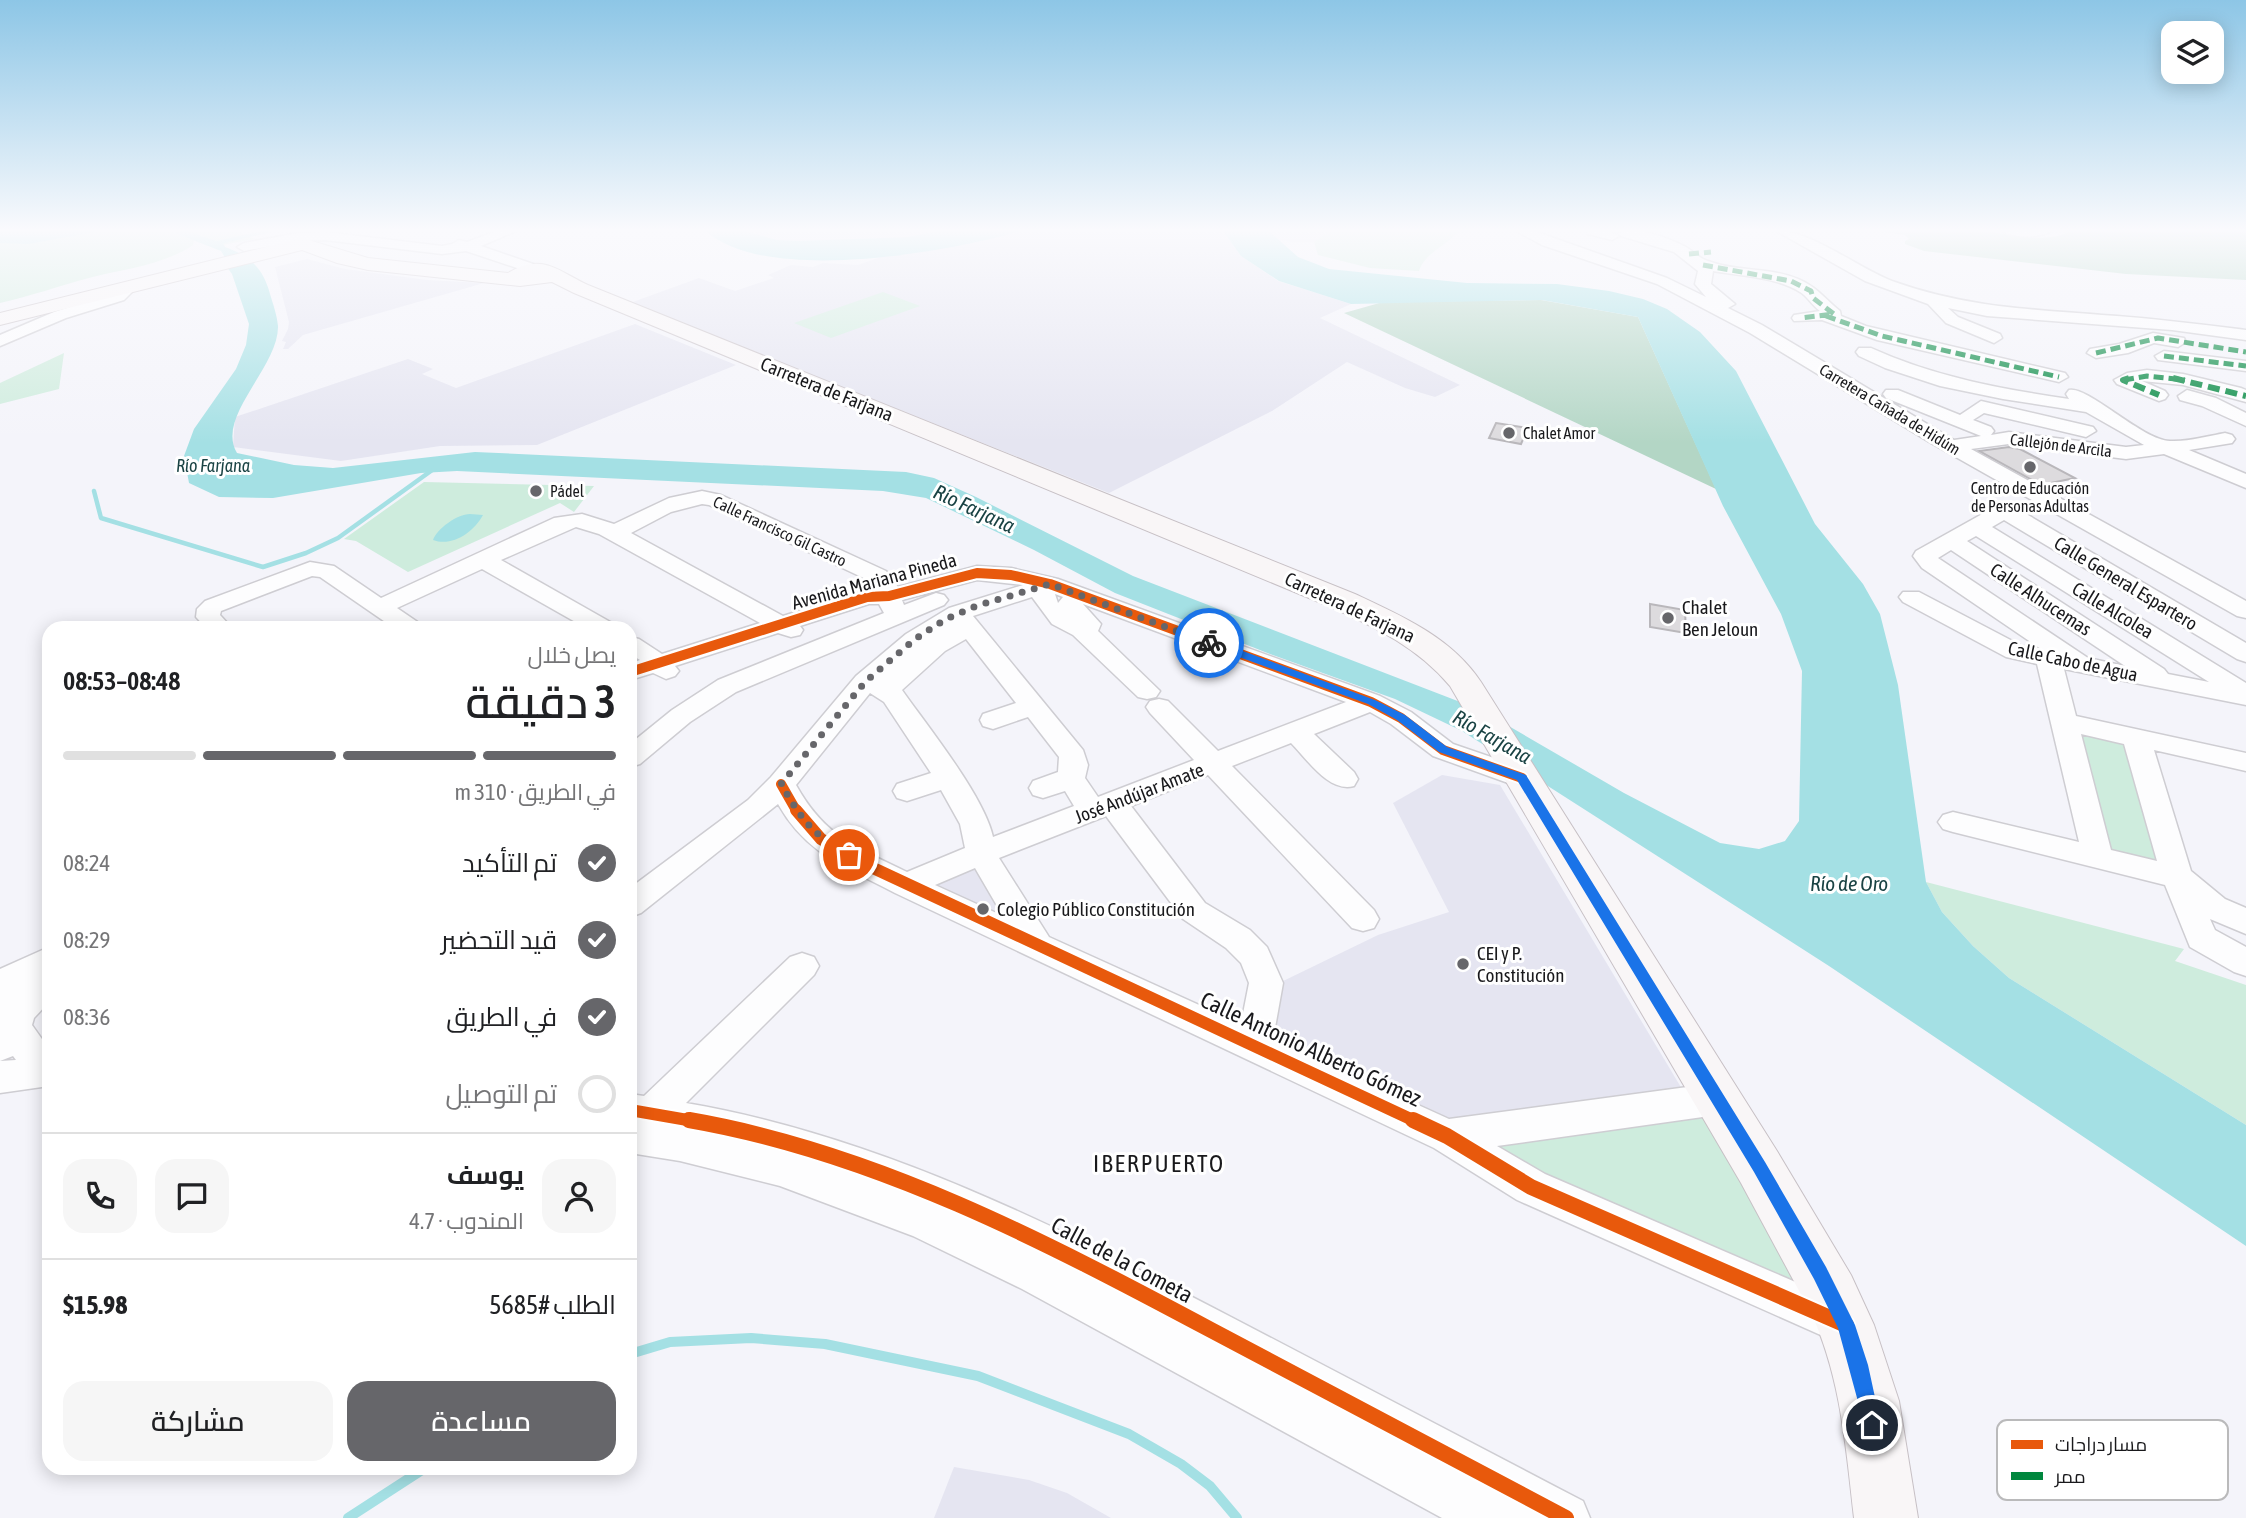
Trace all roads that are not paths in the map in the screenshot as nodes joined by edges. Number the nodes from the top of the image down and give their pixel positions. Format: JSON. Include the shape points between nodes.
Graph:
{"nodes":[{"id":1,"x":95,"y":302,"type":"edge"},
{"id":2,"x":612,"y":302,"type":"edge"},
{"id":3,"x":1703,"y":302,"type":"edge"},
{"id":4,"x":1725,"y":302,"type":"edge"},
{"id":5,"x":1818,"y":302,"type":"edge"},
{"id":6,"x":1935,"y":302,"type":"edge"},
{"id":7,"x":1952,"y":302,"type":"edge"},
{"id":8,"x":1975,"y":302,"type":"edge"},
{"id":9,"x":1987,"y":311,"type":"junction"},
{"id":10,"x":1826,"y":316,"type":"junction"},
{"id":11,"x":60,"y":317,"type":"junction"},
{"id":12,"x":0,"y":318,"type":"edge"},
{"id":13,"x":1800,"y":318,"type":"dead end"},
{"id":14,"x":2246,"y":323,"type":"edge"},
{"id":15,"x":1963,"y":326,"type":"junction"},
{"id":16,"x":1756,"y":329,"type":"junction"},
{"id":17,"x":2246,"y":335,"type":"edge"},
{"id":18,"x":1994,"y":338,"type":"dead end"},
{"id":19,"x":0,"y":341,"type":"edge"},
{"id":20,"x":1865,"y":352,"type":"dead end"},
{"id":21,"x":2246,"y":352,"type":"edge"},
{"id":22,"x":2096,"y":353,"type":"dead end"},
{"id":23,"x":2164,"y":356,"type":"dead end"},
{"id":24,"x":2246,"y":366,"type":"edge"},
{"id":25,"x":1860,"y":379,"type":"dead end"},
{"id":26,"x":2159,"y":395,"type":"junction"},
{"id":27,"x":2246,"y":396,"type":"edge"},
{"id":28,"x":2129,"y":398,"type":"dead end"},
{"id":29,"x":2088,"y":407,"type":"junction"},
{"id":30,"x":1882,"y":418,"type":"dead end"},
{"id":31,"x":2246,"y":420,"type":"edge"},
{"id":32,"x":2203,"y":429,"type":"dead end"},
{"id":33,"x":2139,"y":433,"type":"junction"},
{"id":34,"x":2001,"y":438,"type":"junction"},
{"id":35,"x":2225,"y":439,"type":"junction"},
{"id":36,"x":1945,"y":443,"type":"junction"},
{"id":37,"x":2045,"y":443,"type":"junction"},
{"id":38,"x":2171,"y":448,"type":"junction"},
{"id":39,"x":2246,"y":449,"type":"edge"},
{"id":40,"x":2246,"y":482,"type":"edge"},
{"id":41,"x":1977,"y":527,"type":"junction"},
{"id":42,"x":614,"y":533,"type":"junction"},
{"id":43,"x":1952,"y":541,"type":"junction"},
{"id":44,"x":484,"y":560,"type":"junction"},
{"id":45,"x":1050,"y":584,"type":"junction"},
{"id":46,"x":1079,"y":595,"type":"junction"},
{"id":47,"x":1911,"y":597,"type":"dead end"},
{"id":48,"x":892,"y":606,"type":"junction"},
{"id":49,"x":379,"y":608,"type":"junction"},
{"id":50,"x":214,"y":621,"type":"edge"},
{"id":51,"x":399,"y":621,"type":"edge"},
{"id":52,"x":591,"y":621,"type":"edge"},
{"id":53,"x":964,"y":621,"type":"junction"},
{"id":54,"x":788,"y":628,"type":"junction"},
{"id":55,"x":1083,"y":631,"type":"junction"},
{"id":56,"x":2239,"y":635,"type":"edge"},
{"id":57,"x":915,"y":639,"type":"junction"},
{"id":58,"x":637,"y":649,"type":"edge"},
{"id":59,"x":2177,"y":649,"type":"junction"},
{"id":60,"x":732,"y":652,"type":"junction"},
{"id":61,"x":2048,"y":658,"type":"junction"},
{"id":62,"x":2132,"y":659,"type":"junction"},
{"id":63,"x":2079,"y":664,"type":"junction"},
{"id":64,"x":663,"y":667,"type":"junction"},
{"id":65,"x":637,"y":671,"type":"edge"},
{"id":66,"x":750,"y":674,"type":"junction"},
{"id":67,"x":637,"y":680,"type":"edge"},
{"id":68,"x":2164,"y":681,"type":"junction"},
{"id":69,"x":876,"y":686,"type":"junction"},
{"id":70,"x":2246,"y":697,"type":"edge"},
{"id":71,"x":1371,"y":702,"type":"junction"},
{"id":72,"x":1034,"y":706,"type":"junction"},
{"id":73,"x":993,"y":720,"type":"dead end"},
{"id":74,"x":2065,"y":722,"type":"junction"},
{"id":75,"x":1296,"y":732,"type":"junction"},
{"id":76,"x":2136,"y":738,"type":"junction"},
{"id":77,"x":637,"y":752,"type":"edge"},
{"id":78,"x":2246,"y":762,"type":"edge"},
{"id":79,"x":1215,"y":764,"type":"junction"},
{"id":80,"x":1518,"y":772,"type":"junction"},
{"id":81,"x":948,"y":777,"type":"junction"},
{"id":82,"x":1070,"y":778,"type":"junction"},
{"id":83,"x":1344,"y":779,"type":"dead end"},
{"id":84,"x":781,"y":784,"type":"junction"},
{"id":85,"x":1043,"y":788,"type":"dead end"},
{"id":86,"x":907,"y":791,"type":"dead end"},
{"id":87,"x":1102,"y":806,"type":"junction"},
{"id":88,"x":1953,"y":822,"type":"dead end"},
{"id":89,"x":981,"y":853,"type":"junction"},
{"id":90,"x":2098,"y":857,"type":"junction"},
{"id":91,"x":2177,"y":877,"type":"junction"},
{"id":92,"x":906,"y":885,"type":"junction"},
{"id":93,"x":637,"y":900,"type":"edge"},
{"id":94,"x":1363,"y":919,"type":"dead end"},
{"id":95,"x":2246,"y":922,"type":"edge"},
{"id":96,"x":1038,"y":947,"type":"junction"},
{"id":97,"x":2246,"y":963,"type":"edge"},
{"id":98,"x":802,"y":967,"type":"dead end"},
{"id":99,"x":42,"y":969,"type":"edge"},
{"id":100,"x":42,"y":985,"type":"edge"},
{"id":101,"x":7,"y":1012,"type":"edge"},
{"id":102,"x":1254,"y":1046,"type":"junction"},
{"id":103,"x":42,"y":1065,"type":"edge"},
{"id":104,"x":42,"y":1072,"type":"edge"},
{"id":105,"x":0,"y":1077,"type":"edge"},
{"id":106,"x":1717,"y":1099,"type":"junction"},
{"id":107,"x":637,"y":1120,"type":"edge"},
{"id":108,"x":1447,"y":1136,"type":"junction"},
{"id":109,"x":1846,"y":1325,"type":"junction"},
{"id":110,"x":1491,"y":1518,"type":"edge"},
{"id":111,"x":1566,"y":1518,"type":"edge"},
{"id":112,"x":1886,"y":1518,"type":"edge"}],
"edges":[{"from":1,"to":11,"type":"main road"},
{"from":2,"to":80,"type":"main road","name":"Carretera de Farjana","via":[[1344,601],[1431,646],[1472,696]]},
{"from":3,"to":16,"type":"street","name":"Carretera Cañada de Hidúm"},
{"from":4,"to":16,"type":"street","via":[[1760,323]]},
{"from":5,"to":10,"type":"street","via":[[1834,314]]},
{"from":6,"to":15,"type":"street","via":[[1947,317]]},
{"from":7,"to":9,"type":"street"},
{"from":8,"to":14,"type":"street"},
{"from":9,"to":15,"type":"street"},
{"from":9,"to":17,"type":"street","via":[[2063,333],[2112,321]]},
{"from":10,"to":13,"type":"street"},
{"from":10,"to":29,"type":"street","via":[[1906,343],[2056,373]]},
{"from":11,"to":12,"type":"main road"},
{"from":11,"to":19,"type":"street"},
{"from":15,"to":18,"type":"street"},
{"from":16,"to":36,"type":"street","name":"Carretera Cañada de Hidúm"},
{"from":20,"to":29,"type":"street","via":[[1968,387]]},
{"from":21,"to":22,"type":"street","via":[[2158,338]]},
{"from":23,"to":24,"type":"street"},
{"from":25,"to":34,"type":"street"},
{"from":26,"to":27,"type":"street","via":[[2123,380],[2135,374],[2189,381]]},
{"from":26,"to":28,"type":"street"},
{"from":26,"to":31,"type":"street","via":[[2209,402]]},
{"from":29,"to":33,"type":"street"},
{"from":30,"to":36,"type":"street","via":[[1919,439]]},
{"from":32,"to":35,"type":"street"},
{"from":33,"to":37,"type":"street","via":[[2083,430],[1980,407],[1962,413]]},
{"from":33,"to":38,"type":"street"},
{"from":34,"to":36,"type":"street","name":"Callejón de Arcila"},
{"from":34,"to":37,"type":"street","name":"Callejón de Arcila"},
{"from":35,"to":38,"type":"street","name":"Callejón de Arcila"},
{"from":35,"to":39,"type":"street"},
{"from":36,"to":56,"type":"street","name":"Carretera Cañada de Hidúm"},
{"from":37,"to":38,"type":"street","name":"Callejón de Arcila","via":[[2126,453]]},
{"from":38,"to":40,"type":"street"},
{"from":41,"to":43,"type":"street"},
{"from":41,"to":56,"type":"street","name":"Calle General Espartero","via":[[2006,512]]},
{"from":41,"to":59,"type":"street","name":"Calle Alcolea"},
{"from":42,"to":44,"type":"street","via":[[579,519]]},
{"from":42,"to":48,"type":"street","name":"Calle Francisco Gil Castro","via":[[685,499],[714,499],[878,576]]},
{"from":42,"to":54,"type":"street"},
{"from":43,"to":62,"type":"street","name":"Calle Alhucemas"},
{"from":43,"to":63,"type":"street","via":[[1925,559]]},
{"from":44,"to":49,"type":"street"},
{"from":44,"to":52,"type":"street"},
{"from":45,"to":46,"type":"street"},
{"from":45,"to":48,"type":"street","via":[[1011,575]]},
{"from":45,"to":53,"type":"street"},
{"from":45,"to":55,"type":"street","via":[[1042,594],[1045,603],[1073,629]]},
{"from":46,"to":55,"type":"street","via":[[1069,605],[1088,624]]},
{"from":46,"to":71,"type":"street"},
{"from":47,"to":61,"type":"street","name":"Calle Cabo de Agua","via":[[2003,647]]},
{"from":48,"to":54,"type":"street","name":"Avenida Mariana Pineda"},
{"from":48,"to":57,"type":"street","name":"Calle Francisco Gil Castro"},
{"from":48,"to":66,"type":"street"},
{"from":49,"to":50,"type":"street","via":[[326,571],[310,569],[219,603]]},
{"from":49,"to":51,"type":"street"},
{"from":53,"to":57,"type":"street"},
{"from":53,"to":69,"type":"street"},
{"from":53,"to":72,"type":"street"},
{"from":54,"to":60,"type":"street","name":"Avenida Mariana Pineda"},
{"from":54,"to":64,"type":"street","name":"Avenida Mariana Pineda"},
{"from":55,"to":79,"type":"street"},
{"from":56,"to":59,"type":"street"},
{"from":57,"to":69,"type":"street"},
{"from":58,"to":64,"type":"street"},
{"from":59,"to":62,"type":"street"},
{"from":59,"to":70,"type":"street","name":"Calle Alcolea","via":[[2231,682]]},
{"from":60,"to":64,"type":"street","name":"Avenida Mariana Pineda"},
{"from":60,"to":66,"type":"street"},
{"from":61,"to":63,"type":"street","name":"Calle Cabo de Agua"},
{"from":61,"to":74,"type":"street"},
{"from":62,"to":68,"type":"street","name":"Calle Alhucemas"},
{"from":63,"to":68,"type":"street","name":"Calle Cabo de Agua"},
{"from":64,"to":65,"type":"street","name":"Avenida Mariana Pineda"},
{"from":64,"to":67,"type":"street","name":"Avenida Mariana Pineda"},
{"from":66,"to":77,"type":"street","via":[[697,704]]},
{"from":68,"to":70,"type":"street","name":"Calle Cabo de Agua"},
{"from":69,"to":81,"type":"street"},
{"from":69,"to":84,"type":"street"},
{"from":71,"to":75,"type":"street","name":"José Andújar Amate"},
{"from":71,"to":80,"type":"street","via":[[1443,750]]},
{"from":72,"to":73,"type":"street"},
{"from":72,"to":82,"type":"street","via":[[1073,756]]},
{"from":74,"to":76,"type":"street"},
{"from":74,"to":90,"type":"street"},
{"from":75,"to":79,"type":"street","name":"José Andújar Amate"},
{"from":75,"to":83,"type":"street"},
{"from":76,"to":78,"type":"street"},
{"from":76,"to":91,"type":"street"},
{"from":79,"to":87,"type":"street","name":"José Andújar Amate"},
{"from":79,"to":94,"type":"street"},
{"from":80,"to":106,"type":"main road","name":"Carretera de Farjana"},
{"from":81,"to":86,"type":"street"},
{"from":81,"to":89,"type":"street","via":[[975,824]]},
{"from":82,"to":85,"type":"street"},
{"from":82,"to":87,"type":"street"},
{"from":84,"to":92,"type":"street","name":"Calle Antonio Alberto Gómez","via":[[799,815],[830,845]]},
{"from":84,"to":93,"type":"street","via":[[758,807]]},
{"from":87,"to":89,"type":"street","name":"José Andújar Amate"},
{"from":87,"to":102,"type":"street","via":[[1194,911],[1238,939],[1255,956],[1266,983]]},
{"from":88,"to":90,"type":"street"},
{"from":89,"to":92,"type":"street","name":"José Andújar Amate"},
{"from":89,"to":96,"type":"street"},
{"from":90,"to":91,"type":"street"},
{"from":91,"to":95,"type":"street","via":[[2214,906]]},
{"from":91,"to":97,"type":"street","via":[[2202,938]]},
{"from":92,"to":96,"type":"street","name":"Calle Antonio Alberto Gómez"},
{"from":96,"to":102,"type":"street","name":"Calle Antonio Alberto Gómez"},
{"from":98,"to":107,"type":"street"},
{"from":99,"to":101,"type":"street"},
{"from":100,"to":101,"type":"street"},
{"from":101,"to":103,"type":"street"},
{"from":102,"to":108,"type":"street","name":"Calle Antonio Alberto Gómez"},
{"from":104,"to":105,"type":"street"},
{"from":106,"to":108,"type":"street"},
{"from":106,"to":109,"type":"main road","name":"Carretera de Farjana"},
{"from":107,"to":110,"type":"street","via":[[853,1194],[1020,1266]]},
{"from":107,"to":111,"type":"street","name":"Calle de la Cometa","via":[[740,1129],[963,1205],[1074,1257]]},
{"from":108,"to":109,"type":"street","name":"Calle Antonio Alberto Gómez","via":[[1531,1187]]},
{"from":109,"to":112,"type":"main road","name":"Carretera de Farjana","via":[[1869,1401]]}]}
